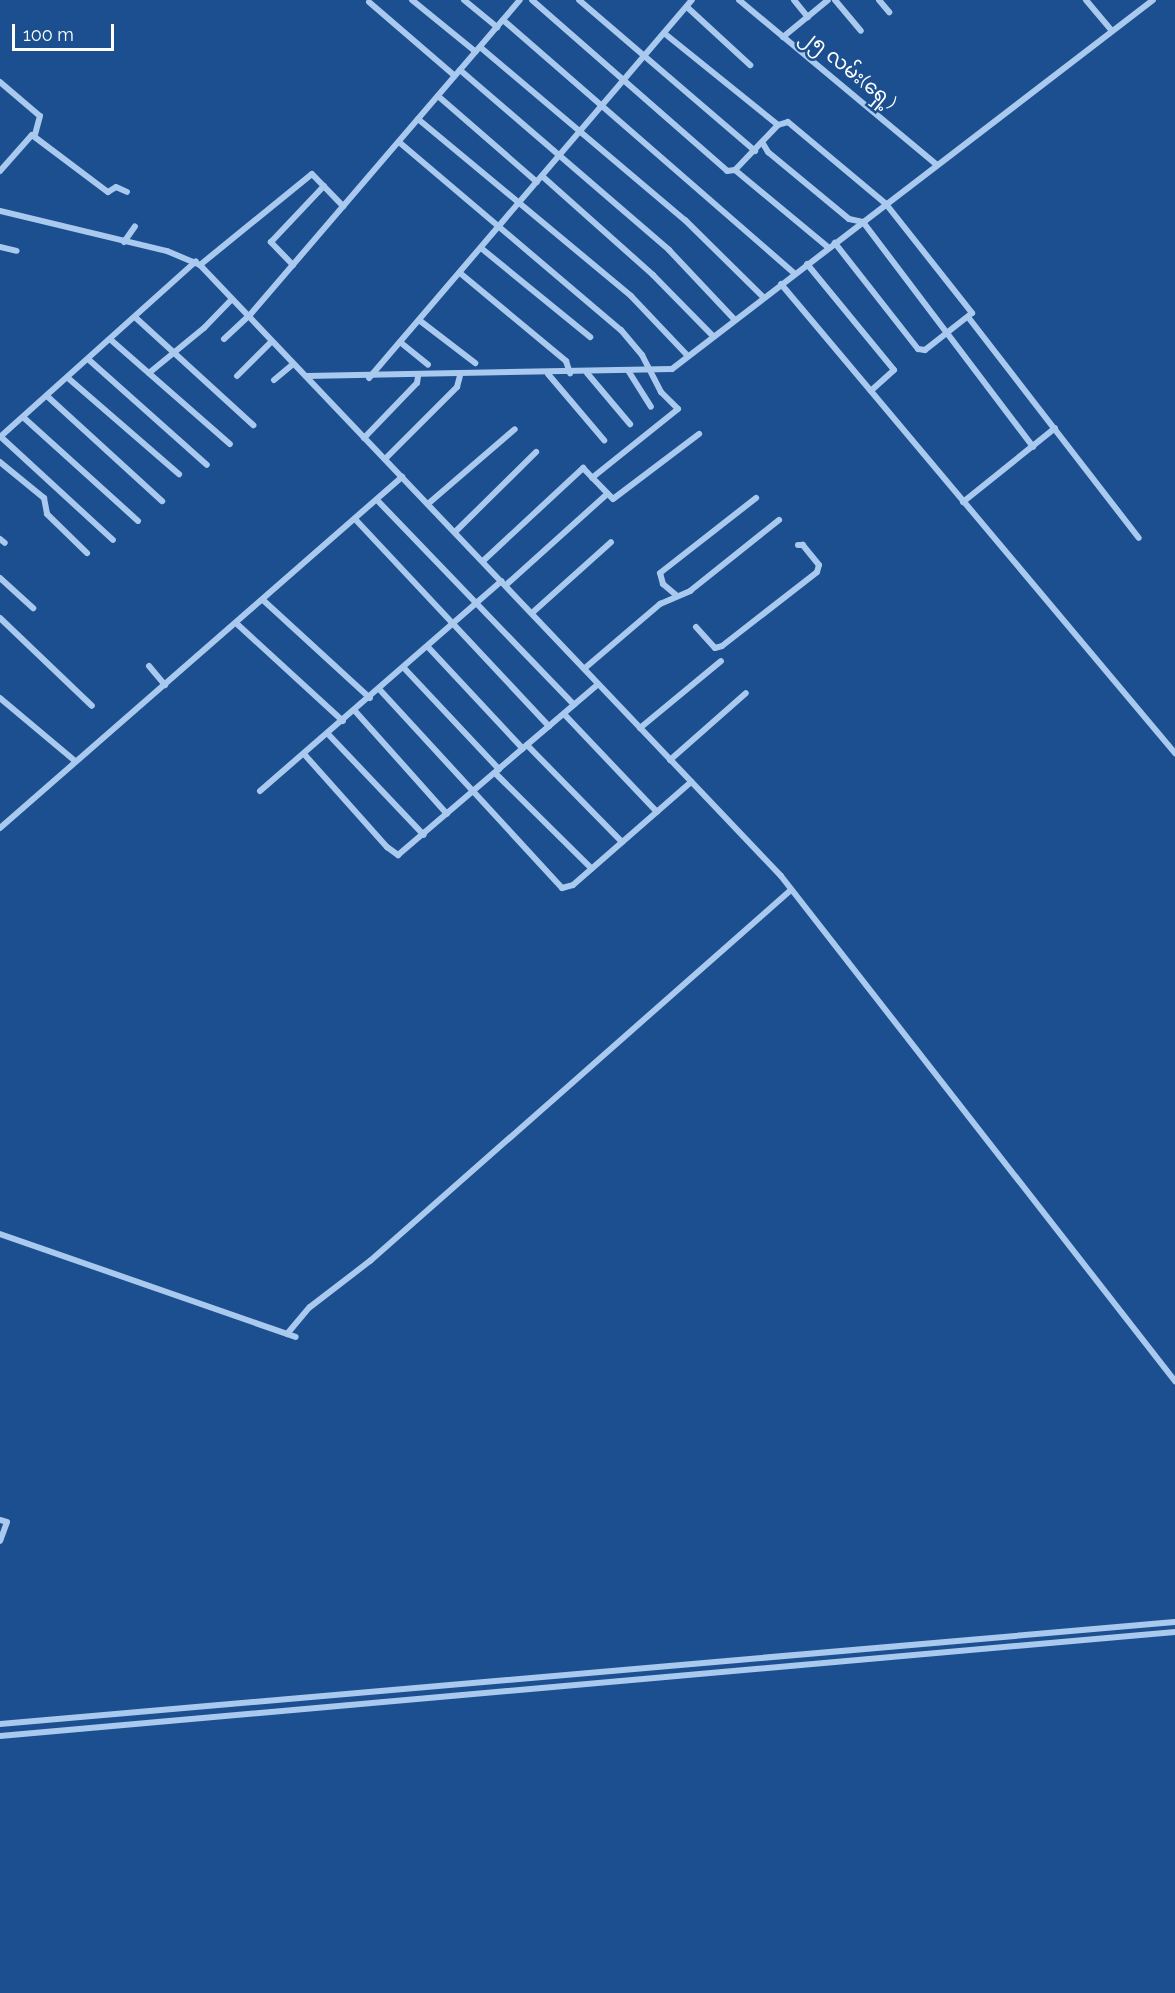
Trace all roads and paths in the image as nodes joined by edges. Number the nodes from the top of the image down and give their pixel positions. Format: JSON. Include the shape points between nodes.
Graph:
{"nodes":[{"id":1,"x":412,"y":0,"type":"edge"},
{"id":2,"x":464,"y":0,"type":"edge"},
{"id":3,"x":532,"y":0,"type":"edge"},
{"id":4,"x":579,"y":0,"type":"edge"},
{"id":5,"x":692,"y":0,"type":"edge"},
{"id":6,"x":739,"y":0,"type":"edge"},
{"id":7,"x":794,"y":0,"type":"edge"},
{"id":8,"x":828,"y":0,"type":"edge"},
{"id":9,"x":835,"y":0,"type":"edge"},
{"id":10,"x":879,"y":0,"type":"edge"},
{"id":11,"x":1086,"y":0,"type":"edge"},
{"id":12,"x":516,"y":1,"type":"edge"},
{"id":13,"x":1149,"y":1,"type":"edge"},
{"id":14,"x":369,"y":2,"type":"dead end"},
{"id":15,"x":687,"y":7,"type":"junction"},
{"id":16,"x":889,"y":12,"type":"dead end"},
{"id":17,"x":808,"y":17,"type":"junction"},
{"id":18,"x":503,"y":20,"type":"junction"},
{"id":19,"x":497,"y":27,"type":"junction"},
{"id":20,"x":861,"y":32,"type":"dead end"},
{"id":21,"x":1112,"y":32,"type":"junction"},
{"id":22,"x":664,"y":33,"type":"junction"},
{"id":23,"x":783,"y":37,"type":"junction"},
{"id":24,"x":478,"y":49,"type":"junction"},
{"id":25,"x":644,"y":57,"type":"junction"},
{"id":26,"x":750,"y":64,"type":"dead end"},
{"id":27,"x":460,"y":70,"type":"junction"},
{"id":28,"x":455,"y":76,"type":"junction"},
{"id":29,"x":0,"y":82,"type":"edge"},
{"id":30,"x":622,"y":82,"type":"junction"},
{"id":31,"x":438,"y":96,"type":"junction"},
{"id":32,"x":601,"y":107,"type":"junction"},
{"id":33,"x":418,"y":119,"type":"junction"},
{"id":34,"x":778,"y":125,"type":"junction"},
{"id":35,"x":580,"y":132,"type":"junction"},
{"id":36,"x":35,"y":135,"type":"junction"},
{"id":37,"x":399,"y":142,"type":"junction"},
{"id":38,"x":762,"y":142,"type":"junction"},
{"id":39,"x":755,"y":151,"type":"junction"},
{"id":40,"x":559,"y":156,"type":"junction"},
{"id":41,"x":937,"y":165,"type":"junction"},
{"id":42,"x":735,"y":170,"type":"junction"},
{"id":43,"x":0,"y":171,"type":"edge"},
{"id":44,"x":540,"y":179,"type":"junction"},
{"id":45,"x":324,"y":186,"type":"junction"},
{"id":46,"x":127,"y":192,"type":"dead end"},
{"id":47,"x":519,"y":202,"type":"junction"},
{"id":48,"x":886,"y":204,"type":"junction"},
{"id":49,"x":343,"y":206,"type":"junction"},
{"id":50,"x":0,"y":211,"type":"edge"},
{"id":51,"x":863,"y":222,"type":"junction"},
{"id":52,"x":135,"y":226,"type":"dead end"},
{"id":53,"x":498,"y":228,"type":"junction"},
{"id":54,"x":124,"y":242,"type":"junction"},
{"id":55,"x":835,"y":243,"type":"junction"},
{"id":56,"x":0,"y":247,"type":"edge"},
{"id":57,"x":481,"y":248,"type":"junction"},
{"id":58,"x":829,"y":248,"type":"junction"},
{"id":59,"x":17,"y":251,"type":"dead end"},
{"id":60,"x":198,"y":263,"type":"junction"},
{"id":61,"x":807,"y":264,"type":"junction"},
{"id":62,"x":293,"y":265,"type":"junction"},
{"id":63,"x":460,"y":273,"type":"junction"},
{"id":64,"x":795,"y":273,"type":"junction"},
{"id":65,"x":781,"y":284,"type":"junction"},
{"id":66,"x":764,"y":297,"type":"junction"},
{"id":67,"x":232,"y":299,"type":"junction"},
{"id":68,"x":249,"y":316,"type":"junction"},
{"id":69,"x":968,"y":317,"type":"junction"},
{"id":70,"x":136,"y":318,"type":"junction"},
{"id":71,"x":419,"y":320,"type":"junction"},
{"id":72,"x":735,"y":320,"type":"junction"},
{"id":73,"x":947,"y":333,"type":"junction"},
{"id":74,"x":713,"y":336,"type":"junction"},
{"id":75,"x":590,"y":338,"type":"dead end"},
{"id":76,"x":224,"y":339,"type":"dead end"},
{"id":77,"x":111,"y":340,"type":"junction"},
{"id":78,"x":272,"y":341,"type":"junction"},
{"id":79,"x":400,"y":342,"type":"junction"},
{"id":80,"x":174,"y":353,"type":"junction"},
{"id":81,"x":687,"y":355,"type":"junction"},
{"id":82,"x":88,"y":358,"type":"junction"},
{"id":83,"x":475,"y":363,"type":"dead end"},
{"id":84,"x":293,"y":364,"type":"junction"},
{"id":85,"x":428,"y":365,"type":"dead end"},
{"id":86,"x":629,"y":372,"type":"junction"},
{"id":87,"x":650,"y":372,"type":"junction"},
{"id":88,"x":149,"y":373,"type":"junction"},
{"id":89,"x":587,"y":373,"type":"junction"},
{"id":90,"x":548,"y":374,"type":"junction"},
{"id":91,"x":570,"y":374,"type":"junction"},
{"id":92,"x":237,"y":376,"type":"dead end"},
{"id":93,"x":306,"y":376,"type":"junction"},
{"id":94,"x":460,"y":376,"type":"junction"},
{"id":95,"x":418,"y":377,"type":"junction"},
{"id":96,"x":68,"y":378,"type":"junction"},
{"id":97,"x":369,"y":378,"type":"junction"},
{"id":98,"x":274,"y":380,"type":"dead end"},
{"id":99,"x":871,"y":391,"type":"junction"},
{"id":100,"x":47,"y":396,"type":"junction"},
{"id":101,"x":651,"y":407,"type":"dead end"},
{"id":102,"x":23,"y":417,"type":"junction"},
{"id":103,"x":253,"y":424,"type":"dead end"},
{"id":104,"x":630,"y":424,"type":"dead end"},
{"id":105,"x":515,"y":429,"type":"dead end"},
{"id":106,"x":1055,"y":429,"type":"junction"},
{"id":107,"x":699,"y":434,"type":"dead end"},
{"id":108,"x":0,"y":437,"type":"edge"},
{"id":109,"x":364,"y":438,"type":"junction"},
{"id":110,"x":604,"y":440,"type":"dead end"},
{"id":111,"x":230,"y":444,"type":"dead end"},
{"id":112,"x":1033,"y":447,"type":"junction"},
{"id":113,"x":536,"y":452,"type":"dead end"},
{"id":114,"x":385,"y":459,"type":"junction"},
{"id":115,"x":0,"y":462,"type":"edge"},
{"id":116,"x":207,"y":465,"type":"dead end"},
{"id":117,"x":179,"y":474,"type":"dead end"},
{"id":118,"x":402,"y":477,"type":"junction"},
{"id":119,"x":592,"y":478,"type":"junction"},
{"id":120,"x":606,"y":495,"type":"junction"},
{"id":121,"x":756,"y":498,"type":"dead end"},
{"id":122,"x":377,"y":500,"type":"junction"},
{"id":123,"x":162,"y":501,"type":"dead end"},
{"id":124,"x":963,"y":502,"type":"junction"},
{"id":125,"x":429,"y":503,"type":"junction"},
{"id":126,"x":355,"y":519,"type":"junction"},
{"id":127,"x":779,"y":520,"type":"dead end"},
{"id":128,"x":138,"y":521,"type":"dead end"},
{"id":129,"x":454,"y":532,"type":"junction"},
{"id":130,"x":1139,"y":538,"type":"dead end"},
{"id":131,"x":113,"y":540,"type":"dead end"},
{"id":132,"x":611,"y":542,"type":"dead end"},
{"id":133,"x":798,"y":545,"type":"dead end"},
{"id":134,"x":87,"y":553,"type":"dead end"},
{"id":135,"x":483,"y":561,"type":"junction"},
{"id":136,"x":0,"y":578,"type":"edge"},
{"id":137,"x":504,"y":583,"type":"junction"},
{"id":138,"x":676,"y":595,"type":"junction"},
{"id":139,"x":263,"y":600,"type":"junction"},
{"id":140,"x":476,"y":603,"type":"junction"},
{"id":141,"x":33,"y":609,"type":"dead end"},
{"id":142,"x":532,"y":613,"type":"junction"},
{"id":143,"x":0,"y":618,"type":"edge"},
{"id":144,"x":236,"y":623,"type":"junction"},
{"id":145,"x":452,"y":624,"type":"junction"},
{"id":146,"x":696,"y":627,"type":"dead end"},
{"id":147,"x":428,"y":647,"type":"junction"},
{"id":148,"x":721,"y":661,"type":"dead end"},
{"id":149,"x":149,"y":666,"type":"dead end"},
{"id":150,"x":404,"y":668,"type":"junction"},
{"id":151,"x":585,"y":668,"type":"junction"},
{"id":152,"x":598,"y":684,"type":"junction"},
{"id":153,"x":165,"y":685,"type":"junction"},
{"id":154,"x":380,"y":690,"type":"junction"},
{"id":155,"x":746,"y":693,"type":"dead end"},
{"id":156,"x":0,"y":698,"type":"edge"},
{"id":157,"x":370,"y":698,"type":"junction"},
{"id":158,"x":574,"y":705,"type":"junction"},
{"id":159,"x":92,"y":706,"type":"dead end"},
{"id":160,"x":355,"y":711,"type":"junction"},
{"id":161,"x":564,"y":714,"type":"junction"},
{"id":162,"x":343,"y":721,"type":"junction"},
{"id":163,"x":549,"y":726,"type":"junction"},
{"id":164,"x":640,"y":728,"type":"junction"},
{"id":165,"x":328,"y":734,"type":"junction"},
{"id":166,"x":525,"y":747,"type":"junction"},
{"id":167,"x":1175,"y":753,"type":"edge"},
{"id":168,"x":304,"y":754,"type":"junction"},
{"id":169,"x":670,"y":760,"type":"junction"},
{"id":170,"x":75,"y":761,"type":"junction"},
{"id":171,"x":497,"y":771,"type":"junction"},
{"id":172,"x":691,"y":782,"type":"junction"},
{"id":173,"x":260,"y":791,"type":"dead end"},
{"id":174,"x":473,"y":793,"type":"junction"},
{"id":175,"x":657,"y":812,"type":"junction"},
{"id":176,"x":447,"y":814,"type":"junction"},
{"id":177,"x":0,"y":828,"type":"edge"},
{"id":178,"x":423,"y":835,"type":"junction"},
{"id":179,"x":622,"y":842,"type":"junction"},
{"id":180,"x":592,"y":869,"type":"junction"},
{"id":181,"x":791,"y":890,"type":"junction"},
{"id":182,"x":0,"y":1234,"type":"edge"},
{"id":183,"x":286,"y":1334,"type":"junction"},
{"id":184,"x":296,"y":1337,"type":"dead end"},
{"id":185,"x":1175,"y":1381,"type":"edge"},
{"id":186,"x":0,"y":1520,"type":"edge"},
{"id":187,"x":0,"y":1541,"type":"edge"},
{"id":188,"x":1175,"y":1622,"type":"edge"},
{"id":189,"x":1175,"y":1632,"type":"edge"},
{"id":190,"x":0,"y":1724,"type":"edge"},
{"id":191,"x":0,"y":1736,"type":"edge"}],
"edges":[{"from":1,"to":24,"type":"street"},
{"from":2,"to":19,"type":"street"},
{"from":3,"to":30,"type":"street"},
{"from":4,"to":25,"type":"street"},
{"from":5,"to":15,"type":"street"},
{"from":6,"to":23,"type":"street","name":"၂၅ လမ်း(ရှေ့)"},
{"from":7,"to":17,"type":"street"},
{"from":8,"to":17,"type":"street"},
{"from":9,"to":20,"type":"street"},
{"from":10,"to":16,"type":"street"},
{"from":11,"to":21,"type":"street"},
{"from":12,"to":18,"type":"street"},
{"from":13,"to":21,"type":"street"},
{"from":14,"to":28,"type":"street"},
{"from":15,"to":22,"type":"street"},
{"from":15,"to":26,"type":"street"},
{"from":17,"to":23,"type":"street"},
{"from":18,"to":19,"type":"street"},
{"from":18,"to":32,"type":"street"},
{"from":19,"to":24,"type":"street"},
{"from":21,"to":41,"type":"street"},
{"from":22,"to":25,"type":"street"},
{"from":22,"to":34,"type":"street"},
{"from":23,"to":41,"type":"street","name":"၂၅ လမ်း(ရှေ့)"},
{"from":24,"to":27,"type":"street"},
{"from":24,"to":35,"type":"street"},
{"from":25,"to":30,"type":"street"},
{"from":25,"to":39,"type":"street"},
{"from":27,"to":28,"type":"street"},
{"from":27,"to":40,"type":"street"},
{"from":28,"to":31,"type":"street"},
{"from":29,"to":36,"type":"street","via":[[40,116]]},
{"from":30,"to":32,"type":"street"},
{"from":30,"to":42,"type":"street","via":[[727,171]]},
{"from":31,"to":33,"type":"street"},
{"from":31,"to":44,"type":"street"},
{"from":32,"to":35,"type":"street"},
{"from":32,"to":64,"type":"street"},
{"from":33,"to":37,"type":"street"},
{"from":33,"to":47,"type":"street"},
{"from":34,"to":38,"type":"street"},
{"from":34,"to":48,"type":"street","via":[[788,122]]},
{"from":35,"to":40,"type":"street"},
{"from":35,"to":66,"type":"street","via":[[685,220]]},
{"from":36,"to":43,"type":"street","via":[[28,137]]},
{"from":36,"to":46,"type":"street","via":[[108,192],[116,187]]},
{"from":37,"to":49,"type":"street"},
{"from":37,"to":53,"type":"street"},
{"from":38,"to":39,"type":"street"},
{"from":38,"to":51,"type":"street","via":[[768,152],[849,219]]},
{"from":39,"to":42,"type":"street"},
{"from":40,"to":44,"type":"street"},
{"from":40,"to":72,"type":"street","via":[[682,262]]},
{"from":41,"to":48,"type":"street"},
{"from":42,"to":58,"type":"street"},
{"from":44,"to":47,"type":"street"},
{"from":44,"to":74,"type":"street","via":[[653,275]]},
{"from":45,"to":49,"type":"street"},
{"from":45,"to":60,"type":"street","via":[[310,175],[256,223],[245,226]]},
{"from":45,"to":62,"type":"street","via":[[271,242]]},
{"from":47,"to":53,"type":"street"},
{"from":47,"to":81,"type":"street","via":[[631,296]]},
{"from":48,"to":51,"type":"street"},
{"from":48,"to":69,"type":"street","via":[[968,305],[972,314]]},
{"from":49,"to":62,"type":"street"},
{"from":50,"to":54,"type":"street"},
{"from":51,"to":55,"type":"street"},
{"from":51,"to":73,"type":"street"},
{"from":52,"to":54,"type":"street"},
{"from":53,"to":57,"type":"street"},
{"from":53,"to":87,"type":"street","via":[[621,330],[642,355]]},
{"from":54,"to":60,"type":"street"},
{"from":55,"to":58,"type":"street"},
{"from":55,"to":73,"type":"street","via":[[918,349],[925,350]]},
{"from":56,"to":59,"type":"street"},
{"from":57,"to":63,"type":"street"},
{"from":57,"to":75,"type":"street"},
{"from":58,"to":61,"type":"street"},
{"from":60,"to":67,"type":"street"},
{"from":60,"to":70,"type":"street"},
{"from":61,"to":64,"type":"street"},
{"from":61,"to":99,"type":"street","via":[[894,370]]},
{"from":62,"to":68,"type":"street"},
{"from":63,"to":71,"type":"street"},
{"from":63,"to":91,"type":"street","via":[[566,361]]},
{"from":64,"to":65,"type":"street"},
{"from":65,"to":66,"type":"street"},
{"from":65,"to":99,"type":"street"},
{"from":66,"to":72,"type":"street"},
{"from":67,"to":68,"type":"street"},
{"from":67,"to":80,"type":"street"},
{"from":68,"to":76,"type":"street"},
{"from":68,"to":78,"type":"street"},
{"from":69,"to":73,"type":"street"},
{"from":69,"to":106,"type":"street"},
{"from":70,"to":77,"type":"street"},
{"from":70,"to":80,"type":"street"},
{"from":71,"to":79,"type":"street"},
{"from":71,"to":83,"type":"street"},
{"from":72,"to":74,"type":"street"},
{"from":73,"to":112,"type":"street"},
{"from":74,"to":81,"type":"street"},
{"from":77,"to":82,"type":"street"},
{"from":77,"to":88,"type":"street"},
{"from":78,"to":84,"type":"street"},
{"from":78,"to":92,"type":"street"},
{"from":79,"to":85,"type":"street"},
{"from":79,"to":97,"type":"street"},
{"from":80,"to":88,"type":"street"},
{"from":80,"to":103,"type":"street"},
{"from":81,"to":87,"type":"street","via":[[672,369]]},
{"from":82,"to":96,"type":"street"},
{"from":82,"to":116,"type":"street"},
{"from":84,"to":93,"type":"street"},
{"from":84,"to":98,"type":"street"},
{"from":86,"to":87,"type":"street"},
{"from":86,"to":89,"type":"street"},
{"from":86,"to":101,"type":"street"},
{"from":87,"to":119,"type":"street","via":[[677,413]]},
{"from":88,"to":111,"type":"street"},
{"from":89,"to":91,"type":"street"},
{"from":89,"to":104,"type":"street"},
{"from":90,"to":91,"type":"street"},
{"from":90,"to":94,"type":"street"},
{"from":90,"to":110,"type":"street"},
{"from":93,"to":97,"type":"street"},
{"from":93,"to":109,"type":"street"},
{"from":94,"to":95,"type":"street"},
{"from":94,"to":114,"type":"street","via":[[457,387]]},
{"from":95,"to":97,"type":"street"},
{"from":95,"to":109,"type":"street","via":[[417,383]]},
{"from":96,"to":100,"type":"street"},
{"from":96,"to":117,"type":"street"},
{"from":99,"to":124,"type":"street"},
{"from":100,"to":102,"type":"street"},
{"from":100,"to":123,"type":"street"},
{"from":102,"to":108,"type":"street"},
{"from":102,"to":128,"type":"street"},
{"from":105,"to":125,"type":"street"},
{"from":106,"to":112,"type":"street"},
{"from":106,"to":130,"type":"street"},
{"from":107,"to":120,"type":"street","via":[[613,499]]},
{"from":108,"to":131,"type":"street"},
{"from":109,"to":114,"type":"street"},
{"from":112,"to":124,"type":"street"},
{"from":113,"to":129,"type":"street"},
{"from":114,"to":118,"type":"street"},
{"from":115,"to":134,"type":"street","via":[[44,498],[47,513]]},
{"from":118,"to":122,"type":"street"},
{"from":118,"to":125,"type":"street"},
{"from":119,"to":120,"type":"street"},
{"from":119,"to":135,"type":"street","via":[[583,468]]},
{"from":120,"to":137,"type":"street"},
{"from":121,"to":138,"type":"street","via":[[660,573],[663,584]]},
{"from":122,"to":126,"type":"street"},
{"from":122,"to":140,"type":"street"},
{"from":124,"to":167,"type":"street"},
{"from":125,"to":129,"type":"street"},
{"from":126,"to":139,"type":"street"},
{"from":126,"to":145,"type":"street"},
{"from":127,"to":138,"type":"street","via":[[690,591]]},
{"from":129,"to":135,"type":"street"},
{"from":132,"to":142,"type":"street"},
{"from":133,"to":146,"type":"street","via":[[803,544],[819,565],[817,572],[722,646],[715,648]]},
{"from":135,"to":137,"type":"street"},
{"from":136,"to":141,"type":"street"},
{"from":137,"to":140,"type":"street"},
{"from":137,"to":142,"type":"street"},
{"from":138,"to":151,"type":"street"},
{"from":139,"to":144,"type":"street"},
{"from":139,"to":157,"type":"street"},
{"from":140,"to":145,"type":"street"},
{"from":140,"to":158,"type":"street"},
{"from":142,"to":151,"type":"street"},
{"from":143,"to":159,"type":"street"},
{"from":144,"to":153,"type":"street"},
{"from":144,"to":162,"type":"street"},
{"from":145,"to":147,"type":"street"},
{"from":145,"to":163,"type":"street"},
{"from":147,"to":150,"type":"street"},
{"from":147,"to":166,"type":"street"},
{"from":148,"to":164,"type":"street"},
{"from":149,"to":153,"type":"street"},
{"from":150,"to":154,"type":"street"},
{"from":150,"to":171,"type":"street"},
{"from":151,"to":152,"type":"street"},
{"from":152,"to":158,"type":"street"},
{"from":152,"to":164,"type":"street"},
{"from":153,"to":170,"type":"street"},
{"from":154,"to":157,"type":"street"},
{"from":154,"to":174,"type":"street"},
{"from":155,"to":169,"type":"street"},
{"from":156,"to":170,"type":"street"},
{"from":157,"to":160,"type":"street"},
{"from":158,"to":161,"type":"street"},
{"from":160,"to":162,"type":"street"},
{"from":160,"to":176,"type":"street"},
{"from":161,"to":163,"type":"street"},
{"from":161,"to":175,"type":"street"},
{"from":162,"to":165,"type":"street"},
{"from":163,"to":166,"type":"street"},
{"from":164,"to":169,"type":"street"},
{"from":165,"to":168,"type":"street"},
{"from":165,"to":178,"type":"street"},
{"from":166,"to":171,"type":"street"},
{"from":166,"to":179,"type":"street"},
{"from":168,"to":173,"type":"street"},
{"from":168,"to":178,"type":"street","via":[[392,851],[398,855]]},
{"from":169,"to":172,"type":"street"},
{"from":170,"to":177,"type":"street"},
{"from":171,"to":174,"type":"street"},
{"from":171,"to":180,"type":"street"},
{"from":172,"to":175,"type":"street"},
{"from":172,"to":181,"type":"street"},
{"from":174,"to":176,"type":"street"},
{"from":174,"to":180,"type":"street","via":[[562,888],[568,889]]},
{"from":175,"to":179,"type":"street"},
{"from":176,"to":178,"type":"street"},
{"from":179,"to":180,"type":"street"},
{"from":181,"to":183,"type":"street","via":[[370,1260],[310,1307]]},
{"from":181,"to":185,"type":"street"},
{"from":182,"to":183,"type":"street"},
{"from":183,"to":184,"type":"street"},
{"from":186,"to":187,"type":"street","via":[[7,1522]]},
{"from":188,"to":190,"type":"street"},
{"from":189,"to":191,"type":"street"}]}
